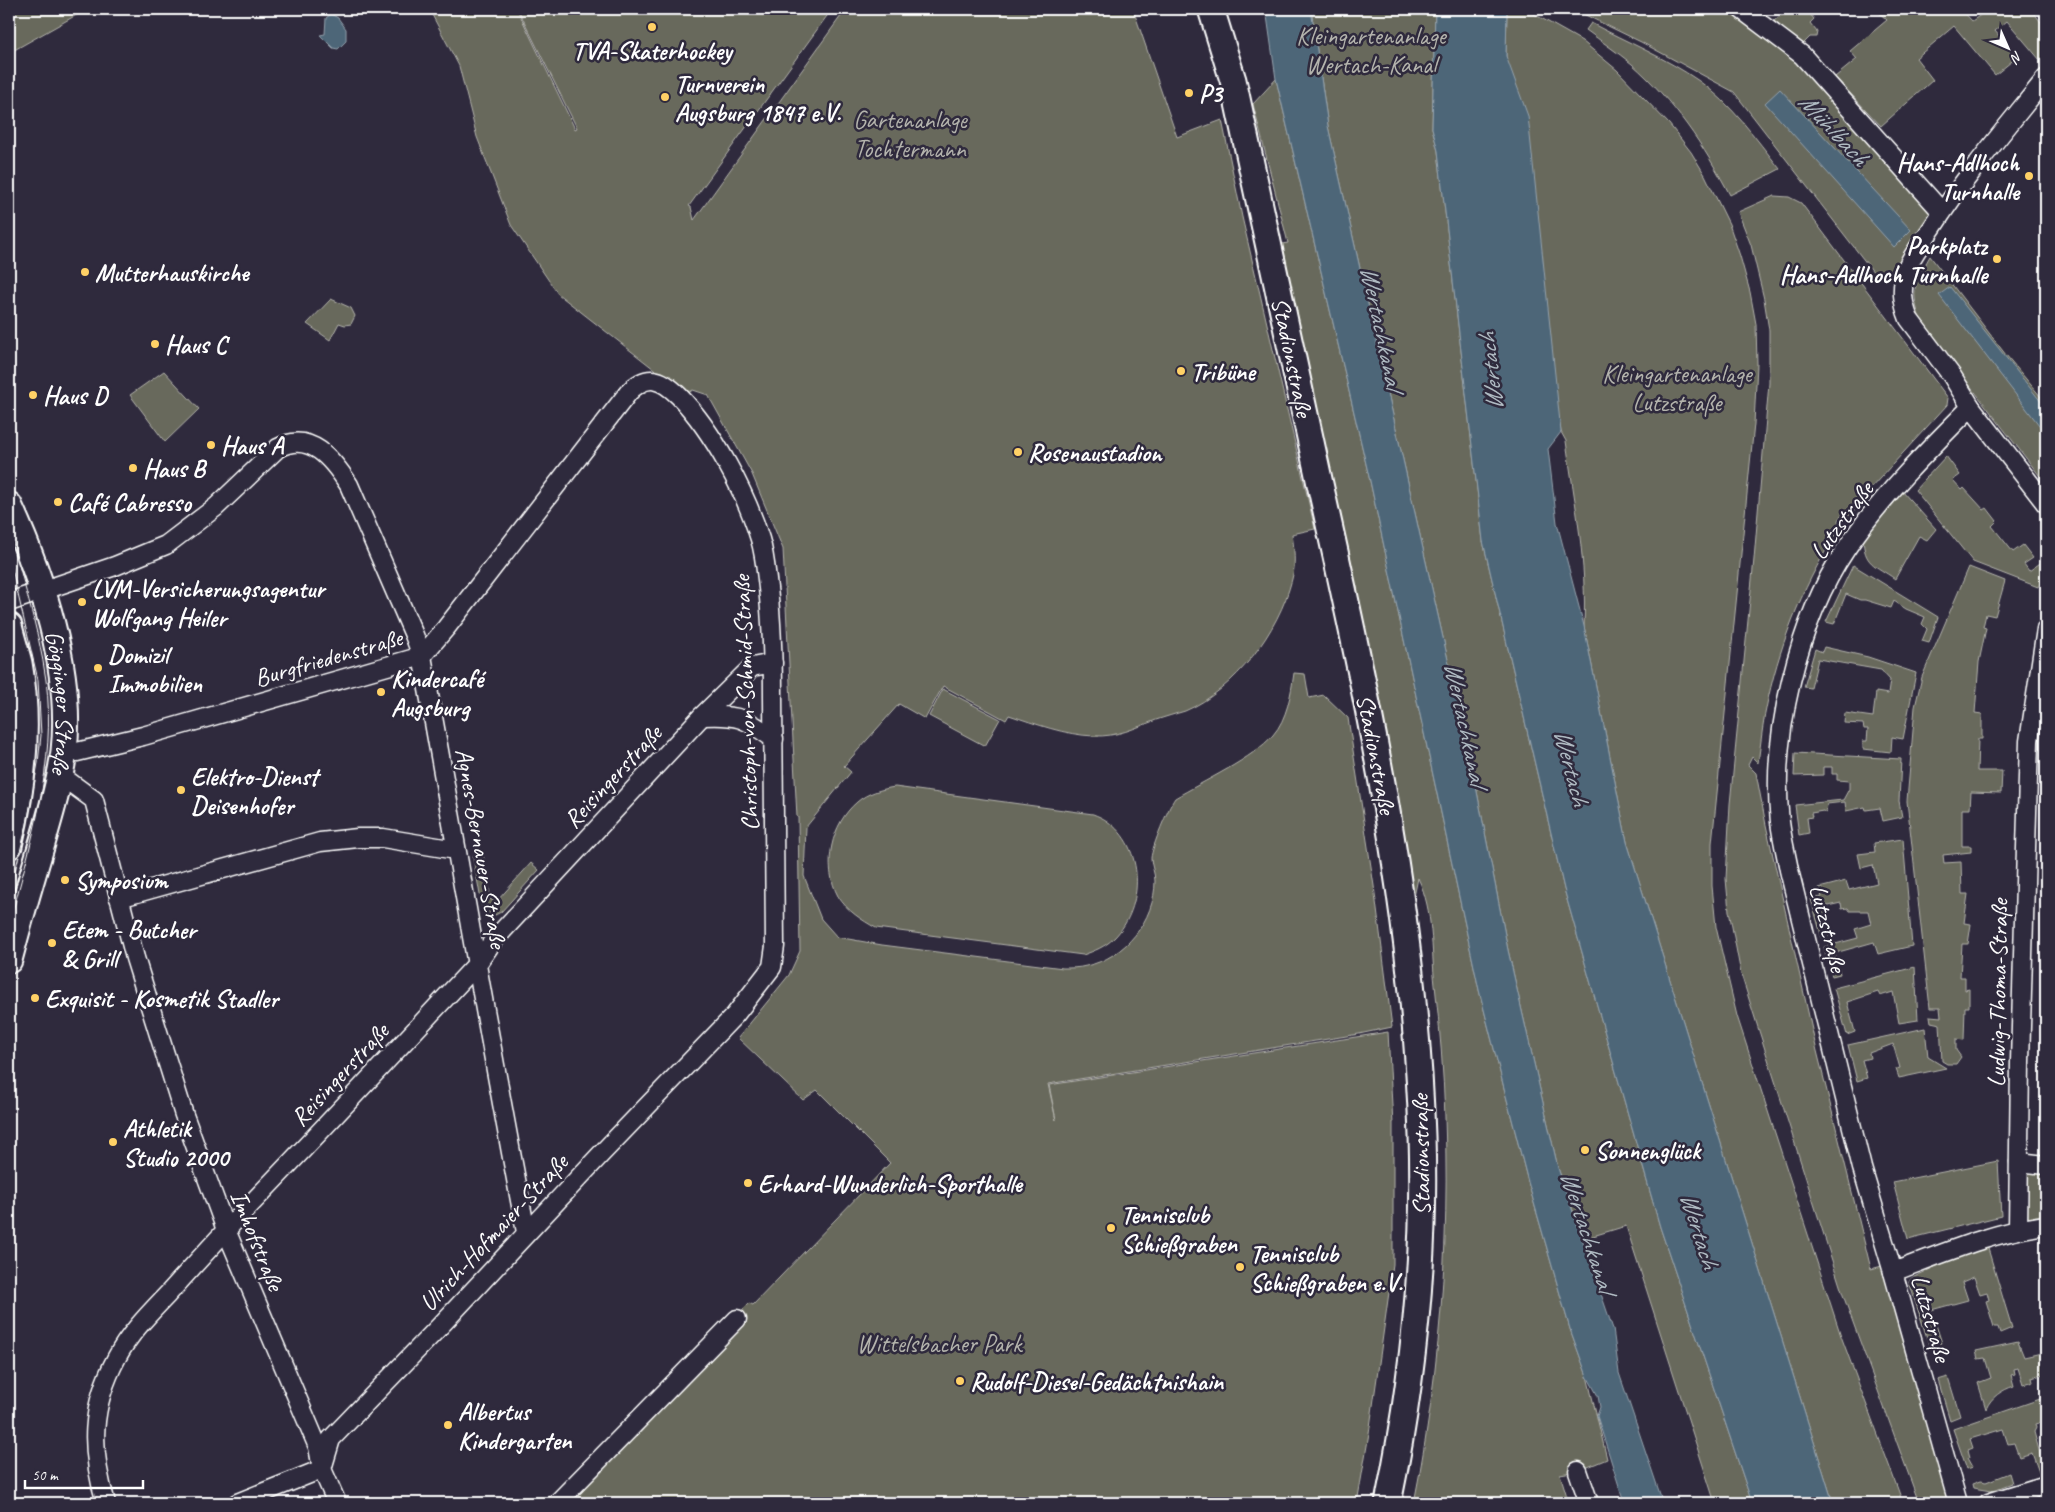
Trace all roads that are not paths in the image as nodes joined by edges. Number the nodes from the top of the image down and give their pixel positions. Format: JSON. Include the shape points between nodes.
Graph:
{"nodes":[{"id":1,"x":1741,"y":9,"type":"edge"},
{"id":2,"x":1212,"y":12,"type":"edge"},
{"id":3,"x":2046,"y":78,"type":"edge"},
{"id":4,"x":1942,"y":212,"type":"junction"},
{"id":5,"x":632,"y":389,"type":"joint"},
{"id":6,"x":1971,"y":406,"type":"junction"},
{"id":7,"x":2046,"y":504,"type":"edge"},
{"id":8,"x":9,"y":506,"type":"edge"},
{"id":9,"x":42,"y":592,"type":"junction"},
{"id":10,"x":9,"y":602,"type":"edge"},
{"id":11,"x":9,"y":626,"type":"edge"},
{"id":12,"x":2046,"y":629,"type":"edge"},
{"id":13,"x":422,"y":656,"type":"junction"},
{"id":14,"x":773,"y":663,"type":"junction"},
{"id":15,"x":2043,"y":673,"type":"edge"},
{"id":16,"x":702,"y":716,"type":"junction"},
{"id":17,"x":774,"y":739,"type":"junction"},
{"id":18,"x":62,"y":763,"type":"junction"},
{"id":19,"x":9,"y":846,"type":"edge"},
{"id":20,"x":456,"y":850,"type":"junction"},
{"id":21,"x":119,"y":898,"type":"junction"},
{"id":22,"x":9,"y":960,"type":"edge"},
{"id":23,"x":478,"y":963,"type":"junction"},
{"id":24,"x":772,"y":967,"type":"joint"},
{"id":25,"x":2019,"y":1162,"type":"junction"},
{"id":26,"x":2046,"y":1166,"type":"edge"},
{"id":27,"x":2046,"y":1225,"type":"edge"},
{"id":28,"x":2018,"y":1228,"type":"junction"},
{"id":29,"x":226,"y":1230,"type":"junction"},
{"id":30,"x":526,"y":1232,"type":"junction"},
{"id":31,"x":1894,"y":1272,"type":"junction"},
{"id":32,"x":737,"y":1319,"type":"dead end"},
{"id":33,"x":322,"y":1469,"type":"junction"},
{"id":34,"x":1578,"y":1471,"type":"dead end"},
{"id":35,"x":2046,"y":1485,"type":"edge"},
{"id":36,"x":106,"y":1503,"type":"edge"},
{"id":37,"x":237,"y":1503,"type":"edge"},
{"id":38,"x":337,"y":1503,"type":"edge"},
{"id":39,"x":557,"y":1503,"type":"edge"},
{"id":40,"x":1388,"y":1503,"type":"edge"},
{"id":41,"x":1589,"y":1503,"type":"edge"},
{"id":42,"x":1958,"y":1503,"type":"edge"},
{"id":43,"x":1988,"y":1503,"type":"edge"}],
"edges":[{"from":1,"to":4,"type":"street","via":[[1802,55]]},
{"from":2,"to":40,"type":"street","name":"Stadionstraße","via":[[1234,88],[1364,685],[1386,795],[1412,986],[1422,1138],[1420,1266],[1411,1373]]},
{"from":3,"to":4,"type":"street"},
{"from":4,"to":6,"type":"street","via":[[1907,268],[1902,292],[1904,309]]},
{"from":5,"to":13,"type":"street","name":"Burgfriedenstraße"},
{"from":5,"to":14,"type":"street","name":"Christoph-von-Schmid-Straße","via":[[656,379],[670,387],[720,452],[740,489],[764,556]]},
{"from":6,"to":7,"type":"street"},
{"from":6,"to":31,"type":"street","name":"Lutzstraße","via":[[1924,454],[1845,550],[1809,624],[1794,669],[1782,732],[1780,822],[1862,1168]]},
{"from":8,"to":9,"type":"street","name":"Gögginger Straße","via":[[27,545]]},
{"from":9,"to":10,"type":"street","name":"Agnes-Bernauer-Straße"},
{"from":9,"to":13,"type":"street","name":"Agnes-Bernauer-Straße","via":[[116,566],[176,539],[216,507],[278,448],[288,442],[299,441],[324,454],[349,485]]},
{"from":9,"to":18,"type":"street","name":"Gögginger Straße","via":[[60,661],[65,699]]},
{"from":11,"to":19,"type":"street","name":"Gögginger Straße","via":[[19,664],[25,725],[19,802]]},
{"from":12,"to":15,"type":"street","name":"Ludwig-Thoma-Straße"},
{"from":13,"to":18,"type":"street","name":"Burgfriedenstraße","via":[[77,752]]},
{"from":13,"to":20,"type":"street","name":"Agnes-Bernauer-Straße"},
{"from":14,"to":16,"type":"street","name":"Reisingerstraße","via":[[752,667]]},
{"from":14,"to":17,"type":"street","name":"Christoph-von-Schmid-Straße"},
{"from":15,"to":25,"type":"street","name":"Ludwig-Thoma-Straße","via":[[2029,741]]},
{"from":16,"to":17,"type":"street","via":[[737,716]]},
{"from":16,"to":23,"type":"street","name":"Reisingerstraße","via":[[493,941]]},
{"from":17,"to":24,"type":"street","name":"Christoph-von-Schmid-Straße","via":[[775,946]]},
{"from":18,"to":21,"type":"street","name":"Imhofstraße","via":[[94,800]]},
{"from":18,"to":22,"type":"street","name":"Gögginger Straße"},
{"from":20,"to":21,"type":"street","via":[[384,838],[320,842]]},
{"from":20,"to":23,"type":"street","name":"Agnes-Bernauer-Straße"},
{"from":21,"to":29,"type":"street","name":"Imhofstraße","via":[[184,1115]]},
{"from":23,"to":29,"type":"street","name":"Reisingerstraße"},
{"from":23,"to":30,"type":"street","name":"Agnes-Bernauer-Straße"},
{"from":24,"to":30,"type":"street","name":"Ulrich-Hofmaier-Straße","via":[[735,1015]]},
{"from":25,"to":26,"type":"street"},
{"from":25,"to":28,"type":"street","name":"Ludwig-Thoma-Straße"},
{"from":27,"to":28,"type":"street"},
{"from":28,"to":31,"type":"street"},
{"from":29,"to":33,"type":"street","name":"Imhofstraße","via":[[318,1447]]},
{"from":29,"to":36,"type":"street","name":"Reisingerstraße","via":[[144,1319],[117,1356],[98,1405],[94,1437],[98,1478]]},
{"from":30,"to":33,"type":"street","name":"Ulrich-Hofmaier-Straße","via":[[331,1439]]},
{"from":31,"to":42,"type":"street","name":"Lutzstraße"},
{"from":32,"to":39,"type":"street"},
{"from":33,"to":37,"type":"street"},
{"from":33,"to":38,"type":"street","name":"Imhofstraße"},
{"from":34,"to":41,"type":"street"},
{"from":35,"to":43,"type":"street"}]}
